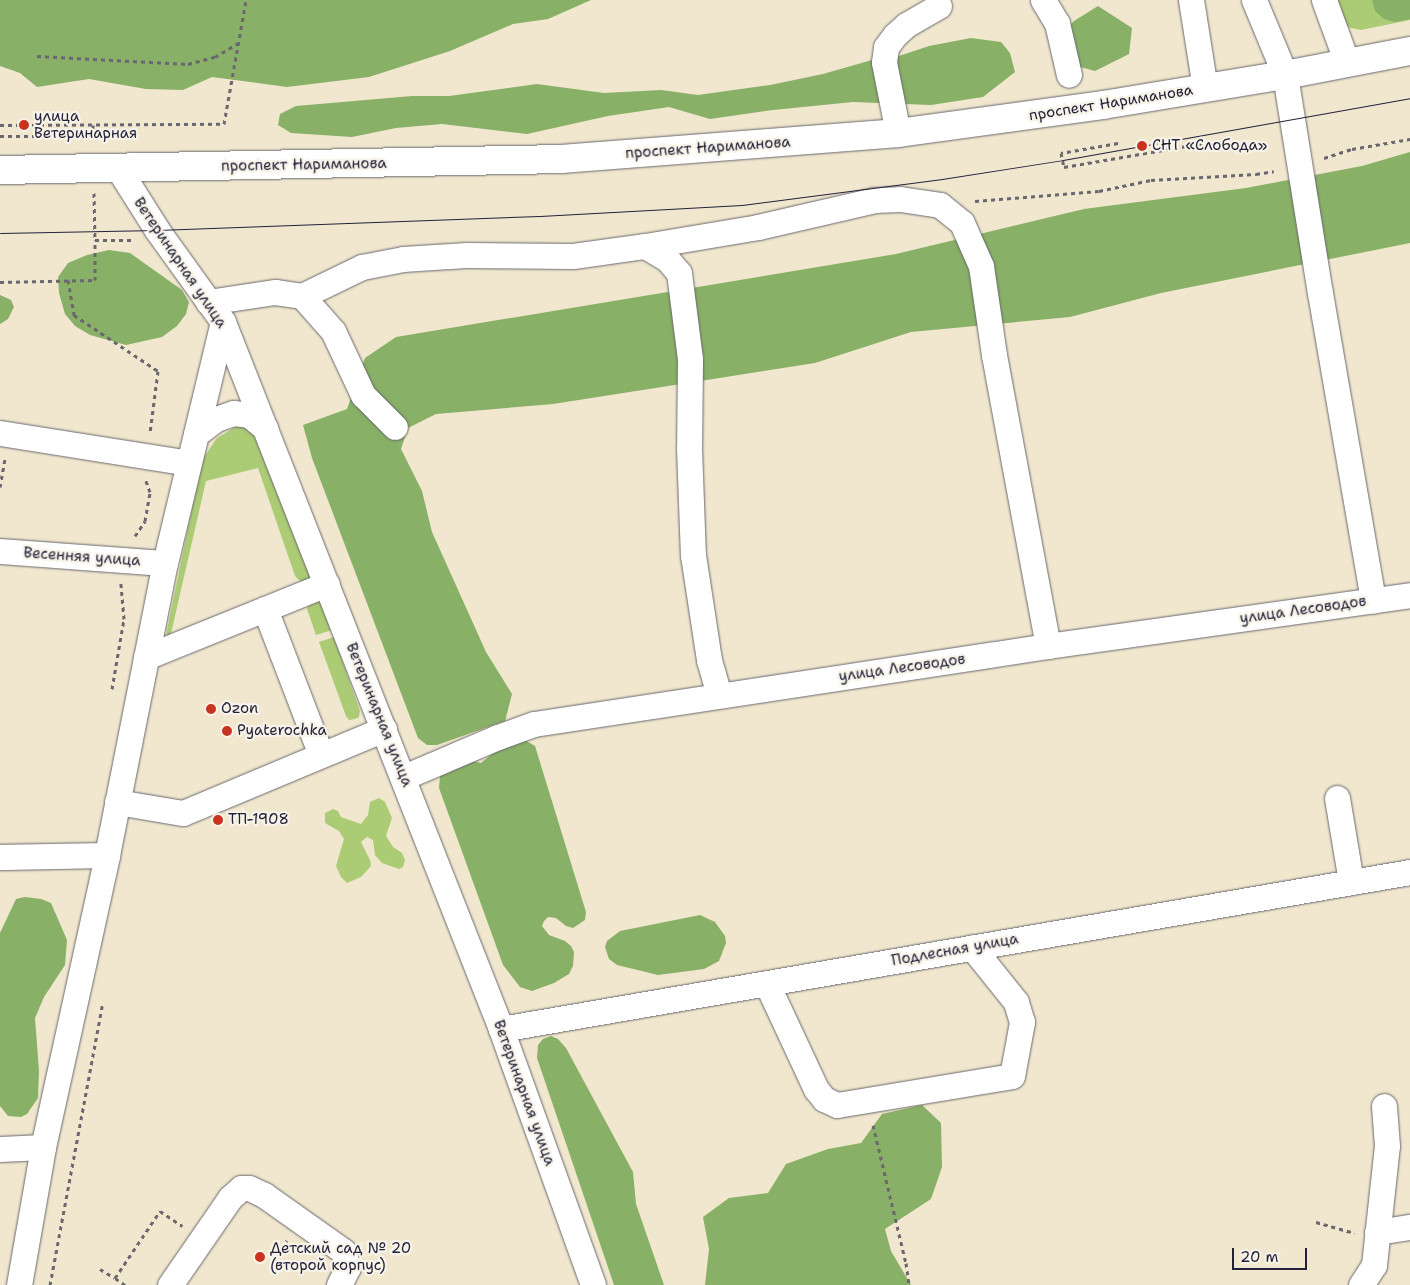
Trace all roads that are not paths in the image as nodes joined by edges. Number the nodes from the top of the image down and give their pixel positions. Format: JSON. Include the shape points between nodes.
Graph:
{"nodes":[{"id":1,"x":1043,"y":0,"type":"edge"},
{"id":2,"x":1190,"y":0,"type":"edge"},
{"id":3,"x":1254,"y":0,"type":"edge"},
{"id":4,"x":1324,"y":0,"type":"edge"},
{"id":5,"x":939,"y":6,"type":"dead end"},
{"id":6,"x":1410,"y":51,"type":"edge"},
{"id":7,"x":1348,"y":63,"type":"junction"},
{"id":8,"x":1069,"y":75,"type":"dead end"},
{"id":9,"x":1285,"y":75,"type":"junction"},
{"id":10,"x":1205,"y":88,"type":"junction"},
{"id":11,"x":898,"y":133,"type":"junction"},
{"id":12,"x":118,"y":168,"type":"junction"},
{"id":13,"x":0,"y":170,"type":"edge"},
{"id":14,"x":645,"y":246,"type":"junction"},
{"id":15,"x":302,"y":296,"type":"junction"},
{"id":16,"x":208,"y":302,"type":"junction"},
{"id":17,"x":223,"y":322,"type":"junction"},
{"id":18,"x":395,"y":427,"type":"dead end"},
{"id":19,"x":265,"y":428,"type":"junction"},
{"id":20,"x":196,"y":434,"type":"junction"},
{"id":21,"x":3,"y":441,"type":"edge"},
{"id":22,"x":189,"y":463,"type":"junction"},
{"id":23,"x":0,"y":551,"type":"edge"},
{"id":24,"x":165,"y":563,"type":"junction"},
{"id":25,"x":327,"y":584,"type":"junction"},
{"id":26,"x":1410,"y":595,"type":"edge"},
{"id":27,"x":1374,"y":600,"type":"junction"},
{"id":28,"x":265,"y":609,"type":"junction"},
{"id":29,"x":1048,"y":646,"type":"junction"},
{"id":30,"x":146,"y":657,"type":"junction"},
{"id":31,"x":719,"y":695,"type":"junction"},
{"id":32,"x":384,"y":729,"type":"junction"},
{"id":33,"x":321,"y":755,"type":"junction"},
{"id":34,"x":404,"y":777,"type":"junction"},
{"id":35,"x":1337,"y":798,"type":"dead end"},
{"id":36,"x":117,"y":802,"type":"junction"},
{"id":37,"x":106,"y":855,"type":"junction"},
{"id":38,"x":0,"y":857,"type":"edge"},
{"id":39,"x":1410,"y":872,"type":"edge"},
{"id":40,"x":1351,"y":882,"type":"junction"},
{"id":41,"x":972,"y":947,"type":"junction"},
{"id":42,"x":766,"y":984,"type":"junction"},
{"id":43,"x":501,"y":1029,"type":"junction"},
{"id":44,"x":1384,"y":1106,"type":"dead end"},
{"id":45,"x":43,"y":1148,"type":"junction"},
{"id":46,"x":0,"y":1149,"type":"edge"},
{"id":47,"x":1410,"y":1227,"type":"edge"},
{"id":48,"x":1376,"y":1236,"type":"junction"},
{"id":49,"x":19,"y":1285,"type":"edge"},
{"id":50,"x":170,"y":1285,"type":"edge"},
{"id":51,"x":339,"y":1285,"type":"edge"},
{"id":52,"x":593,"y":1285,"type":"edge"},
{"id":53,"x":1361,"y":1285,"type":"edge"}],
"edges":[{"from":1,"to":8,"type":"street","via":[[1057,23]]},
{"from":2,"to":10,"type":"street"},
{"from":3,"to":9,"type":"street"},
{"from":4,"to":7,"type":"street"},
{"from":5,"to":11,"type":"street","via":[[906,25],[886,48],[884,62]]},
{"from":6,"to":7,"type":"main road","name":"проспект Нариманова"},
{"from":7,"to":9,"type":"main road","name":"проспект Нариманова"},
{"from":9,"to":10,"type":"main road","name":"проспект Нариманова"},
{"from":9,"to":27,"type":"street"},
{"from":10,"to":11,"type":"main road","name":"проспект Нариманова","via":[[1062,112]]},
{"from":11,"to":12,"type":"main road","name":"проспект Нариманова","via":[[562,159]]},
{"from":12,"to":13,"type":"main road","name":"проспект Нариманова"},
{"from":12,"to":16,"type":"street","name":"Ветеринарная улица"},
{"from":14,"to":15,"type":"street","via":[[573,256],[466,255],[403,259],[362,267]]},
{"from":14,"to":29,"type":"street","via":[[758,227],[874,200],[900,199],[940,205],[962,223],[981,266],[994,355]]},
{"from":14,"to":31,"type":"street","via":[[668,260],[679,273],[690,359],[693,555],[709,660]]},
{"from":15,"to":16,"type":"street","via":[[275,292]]},
{"from":15,"to":18,"type":"street","via":[[333,332],[363,395]]},
{"from":16,"to":17,"type":"street","name":"Ветеринарная улица"},
{"from":17,"to":19,"type":"street","name":"Ветеринарная улица"},
{"from":17,"to":20,"type":"street"},
{"from":19,"to":20,"type":"street","via":[[249,415],[233,413],[216,419]]},
{"from":19,"to":25,"type":"street","name":"Ветеринарная улица"},
{"from":20,"to":22,"type":"street"},
{"from":21,"to":22,"type":"street"},
{"from":22,"to":24,"type":"street"},
{"from":23,"to":24,"type":"street","name":"Весенняя улица"},
{"from":24,"to":30,"type":"street"},
{"from":25,"to":28,"type":"street"},
{"from":25,"to":32,"type":"street","name":"Ветеринарная улица"},
{"from":26,"to":27,"type":"street","name":"улица Лесоводов"},
{"from":27,"to":29,"type":"street","name":"улица Лесоводов"},
{"from":28,"to":30,"type":"street"},
{"from":28,"to":33,"type":"street"},
{"from":29,"to":31,"type":"street","name":"улица Лесоводов"},
{"from":30,"to":36,"type":"street"},
{"from":31,"to":34,"type":"street","name":"улица Лесоводов","via":[[534,724]]},
{"from":32,"to":33,"type":"street"},
{"from":32,"to":34,"type":"street","name":"Ветеринарная улица"},
{"from":33,"to":36,"type":"street","via":[[183,813]]},
{"from":34,"to":43,"type":"street","name":"Ветеринарная улица"},
{"from":35,"to":40,"type":"street"},
{"from":36,"to":37,"type":"street"},
{"from":37,"to":38,"type":"street"},
{"from":37,"to":45,"type":"street"},
{"from":39,"to":40,"type":"street","name":"Подлесная улица"},
{"from":40,"to":41,"type":"street","name":"Подлесная улица"},
{"from":41,"to":42,"type":"street","name":"Подлесная улица"},
{"from":41,"to":42,"type":"street","via":[[1016,1002],[1022,1022],[1012,1076],[837,1105],[824,1099],[816,1089]]},
{"from":42,"to":43,"type":"street","name":"Подлесная улица"},
{"from":43,"to":52,"type":"street","name":"Ветеринарная улица"},
{"from":44,"to":48,"type":"street","via":[[1387,1146]]},
{"from":45,"to":46,"type":"street"},
{"from":45,"to":49,"type":"street"},
{"from":47,"to":48,"type":"street"},
{"from":48,"to":53,"type":"street","via":[[1374,1265]]},
{"from":50,"to":51,"type":"street","via":[[241,1188],[256,1190],[343,1251],[348,1267]]}]}
